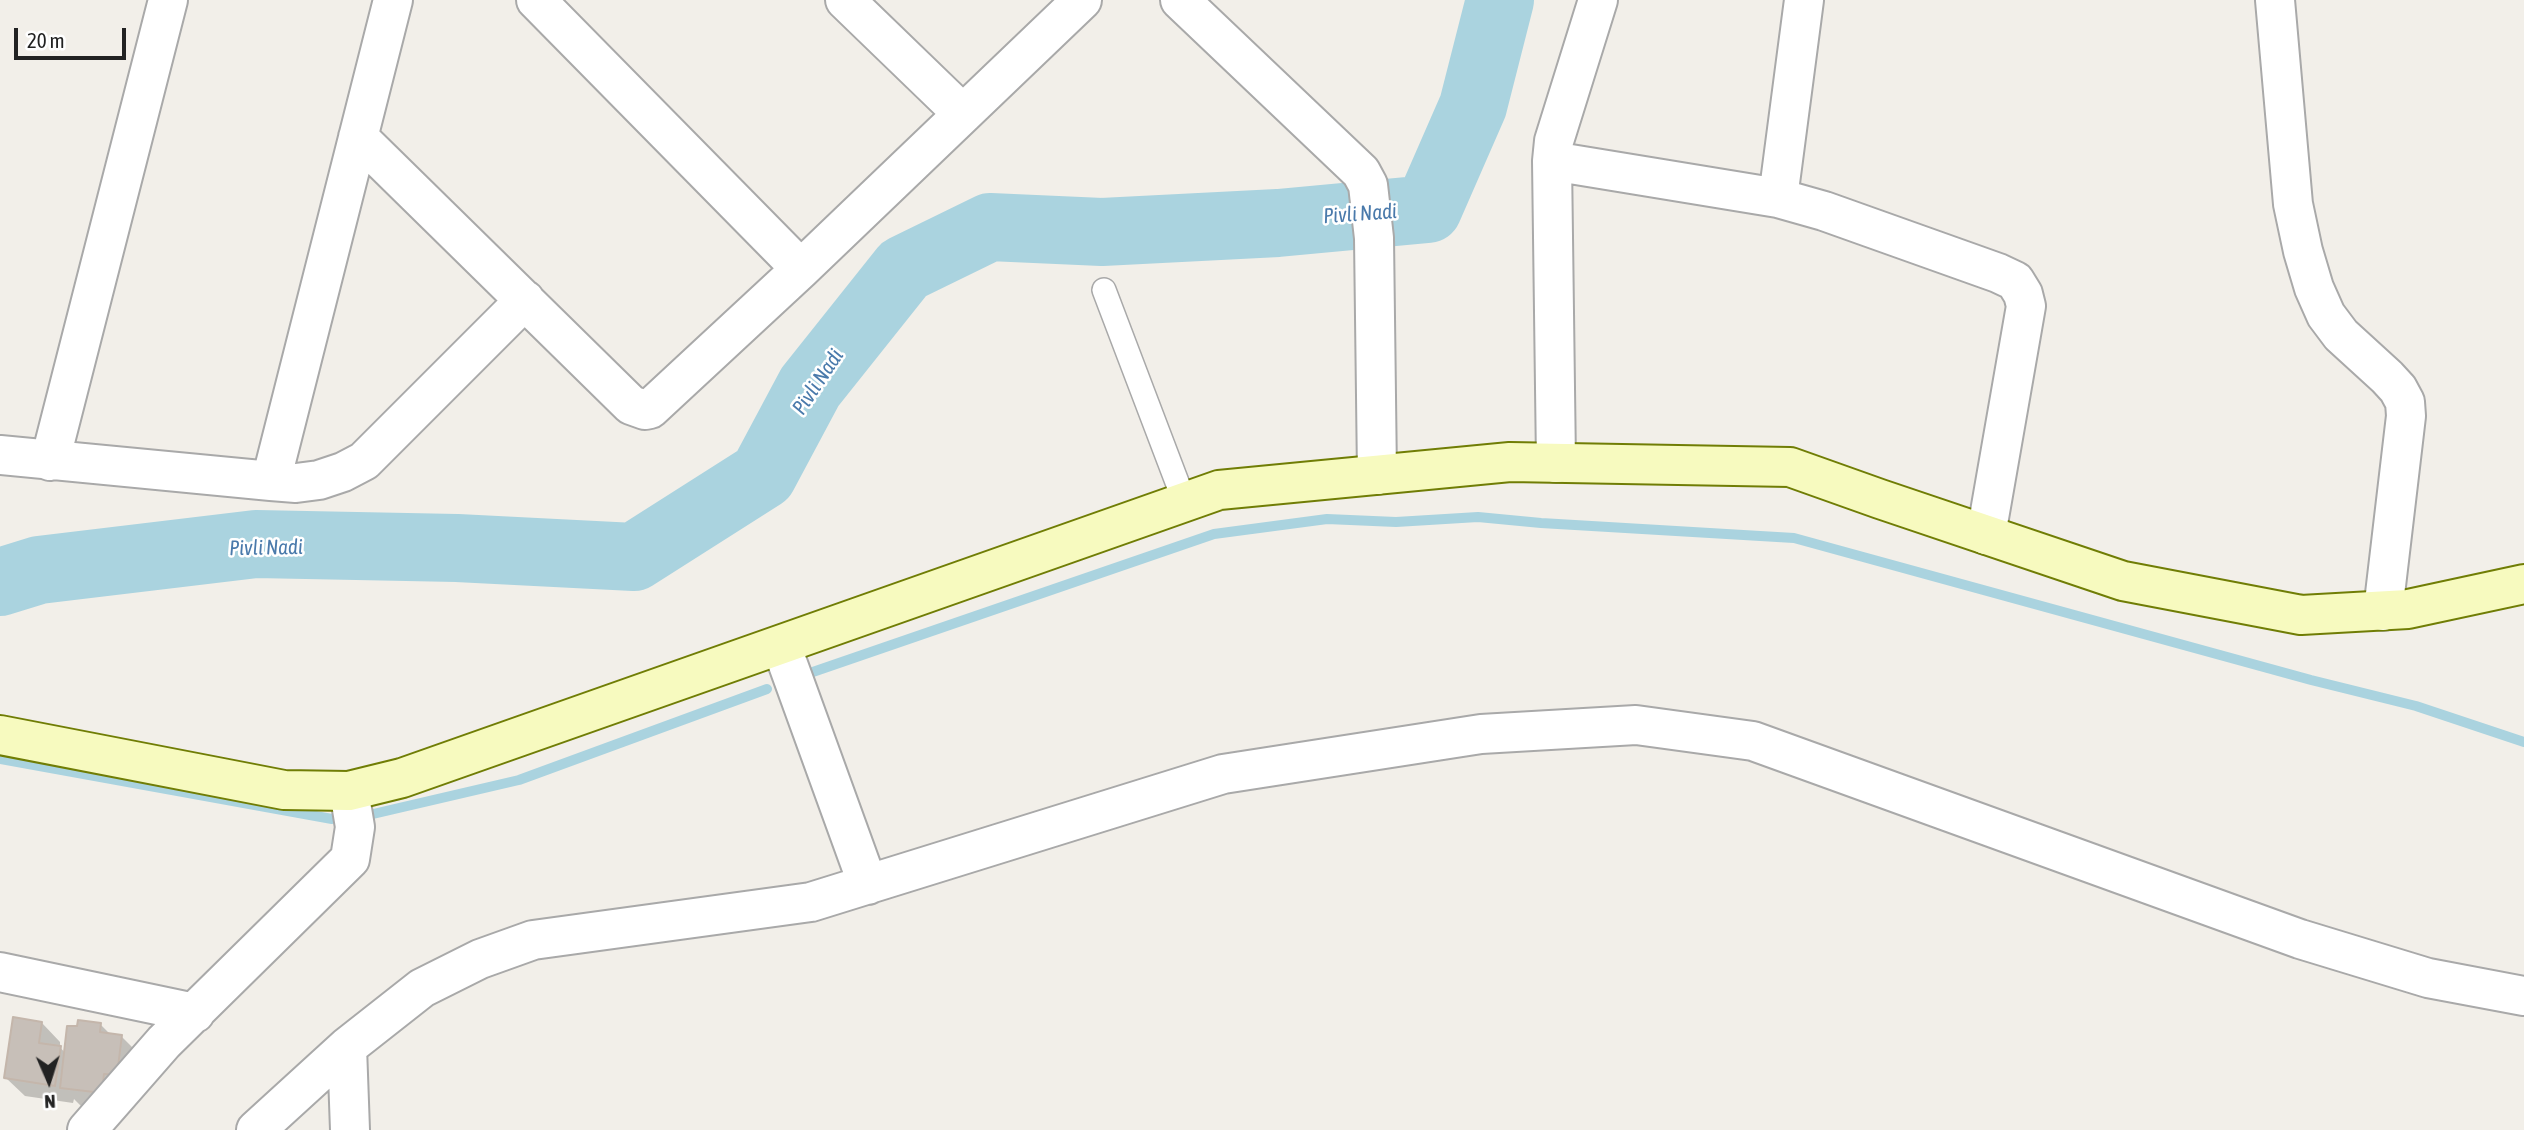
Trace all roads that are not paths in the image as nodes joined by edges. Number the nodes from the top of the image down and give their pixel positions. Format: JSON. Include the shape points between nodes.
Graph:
{"nodes":[{"id":1,"x":168,"y":0,"type":"edge"},
{"id":2,"x":393,"y":0,"type":"edge"},
{"id":3,"x":536,"y":0,"type":"edge"},
{"id":4,"x":845,"y":0,"type":"edge"},
{"id":5,"x":1082,"y":0,"type":"edge"},
{"id":6,"x":1180,"y":0,"type":"edge"},
{"id":7,"x":1598,"y":0,"type":"edge"},
{"id":8,"x":1804,"y":0,"type":"edge"},
{"id":9,"x":2274,"y":0,"type":"edge"},
{"id":10,"x":963,"y":114,"type":"junction"},
{"id":11,"x":358,"y":137,"type":"junction"},
{"id":12,"x":1552,"y":161,"type":"junction"},
{"id":13,"x":1778,"y":198,"type":"junction"},
{"id":14,"x":801,"y":269,"type":"junction"},
{"id":15,"x":1104,"y":290,"type":"dead end"},
{"id":16,"x":525,"y":300,"type":"junction"},
{"id":17,"x":0,"y":455,"type":"edge"},
{"id":18,"x":50,"y":461,"type":"junction"},
{"id":19,"x":1556,"y":463,"type":"junction"},
{"id":20,"x":1377,"y":475,"type":"junction"},
{"id":21,"x":271,"y":481,"type":"junction"},
{"id":22,"x":1185,"y":503,"type":"junction"},
{"id":23,"x":1986,"y":535,"type":"junction"},
{"id":24,"x":2524,"y":584,"type":"edge"},
{"id":25,"x":2383,"y":611,"type":"junction"},
{"id":26,"x":781,"y":645,"type":"junction"},
{"id":27,"x":0,"y":735,"type":"edge"},
{"id":28,"x":349,"y":791,"type":"junction"},
{"id":29,"x":868,"y":885,"type":"junction"},
{"id":30,"x":0,"y":972,"type":"edge"},
{"id":31,"x":2524,"y":996,"type":"edge"},
{"id":32,"x":195,"y":1013,"type":"junction"},
{"id":33,"x":347,"y":1047,"type":"junction"},
{"id":34,"x":87,"y":1130,"type":"edge"},
{"id":35,"x":256,"y":1130,"type":"edge"},
{"id":36,"x":350,"y":1130,"type":"edge"}],
"edges":[{"from":1,"to":18,"type":"street"},
{"from":2,"to":11,"type":"street"},
{"from":3,"to":14,"type":"street"},
{"from":4,"to":10,"type":"street"},
{"from":5,"to":10,"type":"street"},
{"from":6,"to":20,"type":"street","via":[[1361,172],[1368,185],[1374,238]]},
{"from":7,"to":12,"type":"street","via":[[1554,141]]},
{"from":8,"to":13,"type":"street"},
{"from":9,"to":25,"type":"street","via":[[2293,204],[2314,288],[2341,335],[2388,377],[2405,402]]},
{"from":10,"to":14,"type":"street"},
{"from":11,"to":16,"type":"street"},
{"from":11,"to":21,"type":"street"},
{"from":12,"to":13,"type":"street"},
{"from":12,"to":19,"type":"street"},
{"from":13,"to":23,"type":"street","via":[[2015,281],[2026,306]]},
{"from":14,"to":16,"type":"street","via":[[645,410],[631,405]]},
{"from":15,"to":22,"type":"lane"},
{"from":16,"to":21,"type":"street","via":[[364,461],[319,481]]},
{"from":17,"to":18,"type":"street"},
{"from":18,"to":21,"type":"street"},
{"from":19,"to":20,"type":"street"},
{"from":19,"to":23,"type":"street","via":[[1790,467]]},
{"from":20,"to":22,"type":"street","via":[[1219,490]]},
{"from":22,"to":26,"type":"street"},
{"from":23,"to":25,"type":"street","via":[[2123,580],[2301,615]]},
{"from":24,"to":25,"type":"street"},
{"from":26,"to":28,"type":"street","via":[[402,778]]},
{"from":26,"to":29,"type":"street"},
{"from":27,"to":28,"type":"street","via":[[284,790]]},
{"from":28,"to":32,"type":"street","via":[[355,827],[350,859]]},
{"from":29,"to":31,"type":"street","via":[[1223,774],[1481,734],[1636,725],[1753,741],[2300,939],[2428,978]]},
{"from":29,"to":33,"type":"street","via":[[811,902],[533,940],[422,988]]},
{"from":30,"to":32,"type":"street"},
{"from":32,"to":34,"type":"street"},
{"from":33,"to":35,"type":"street"},
{"from":33,"to":36,"type":"street"}]}
